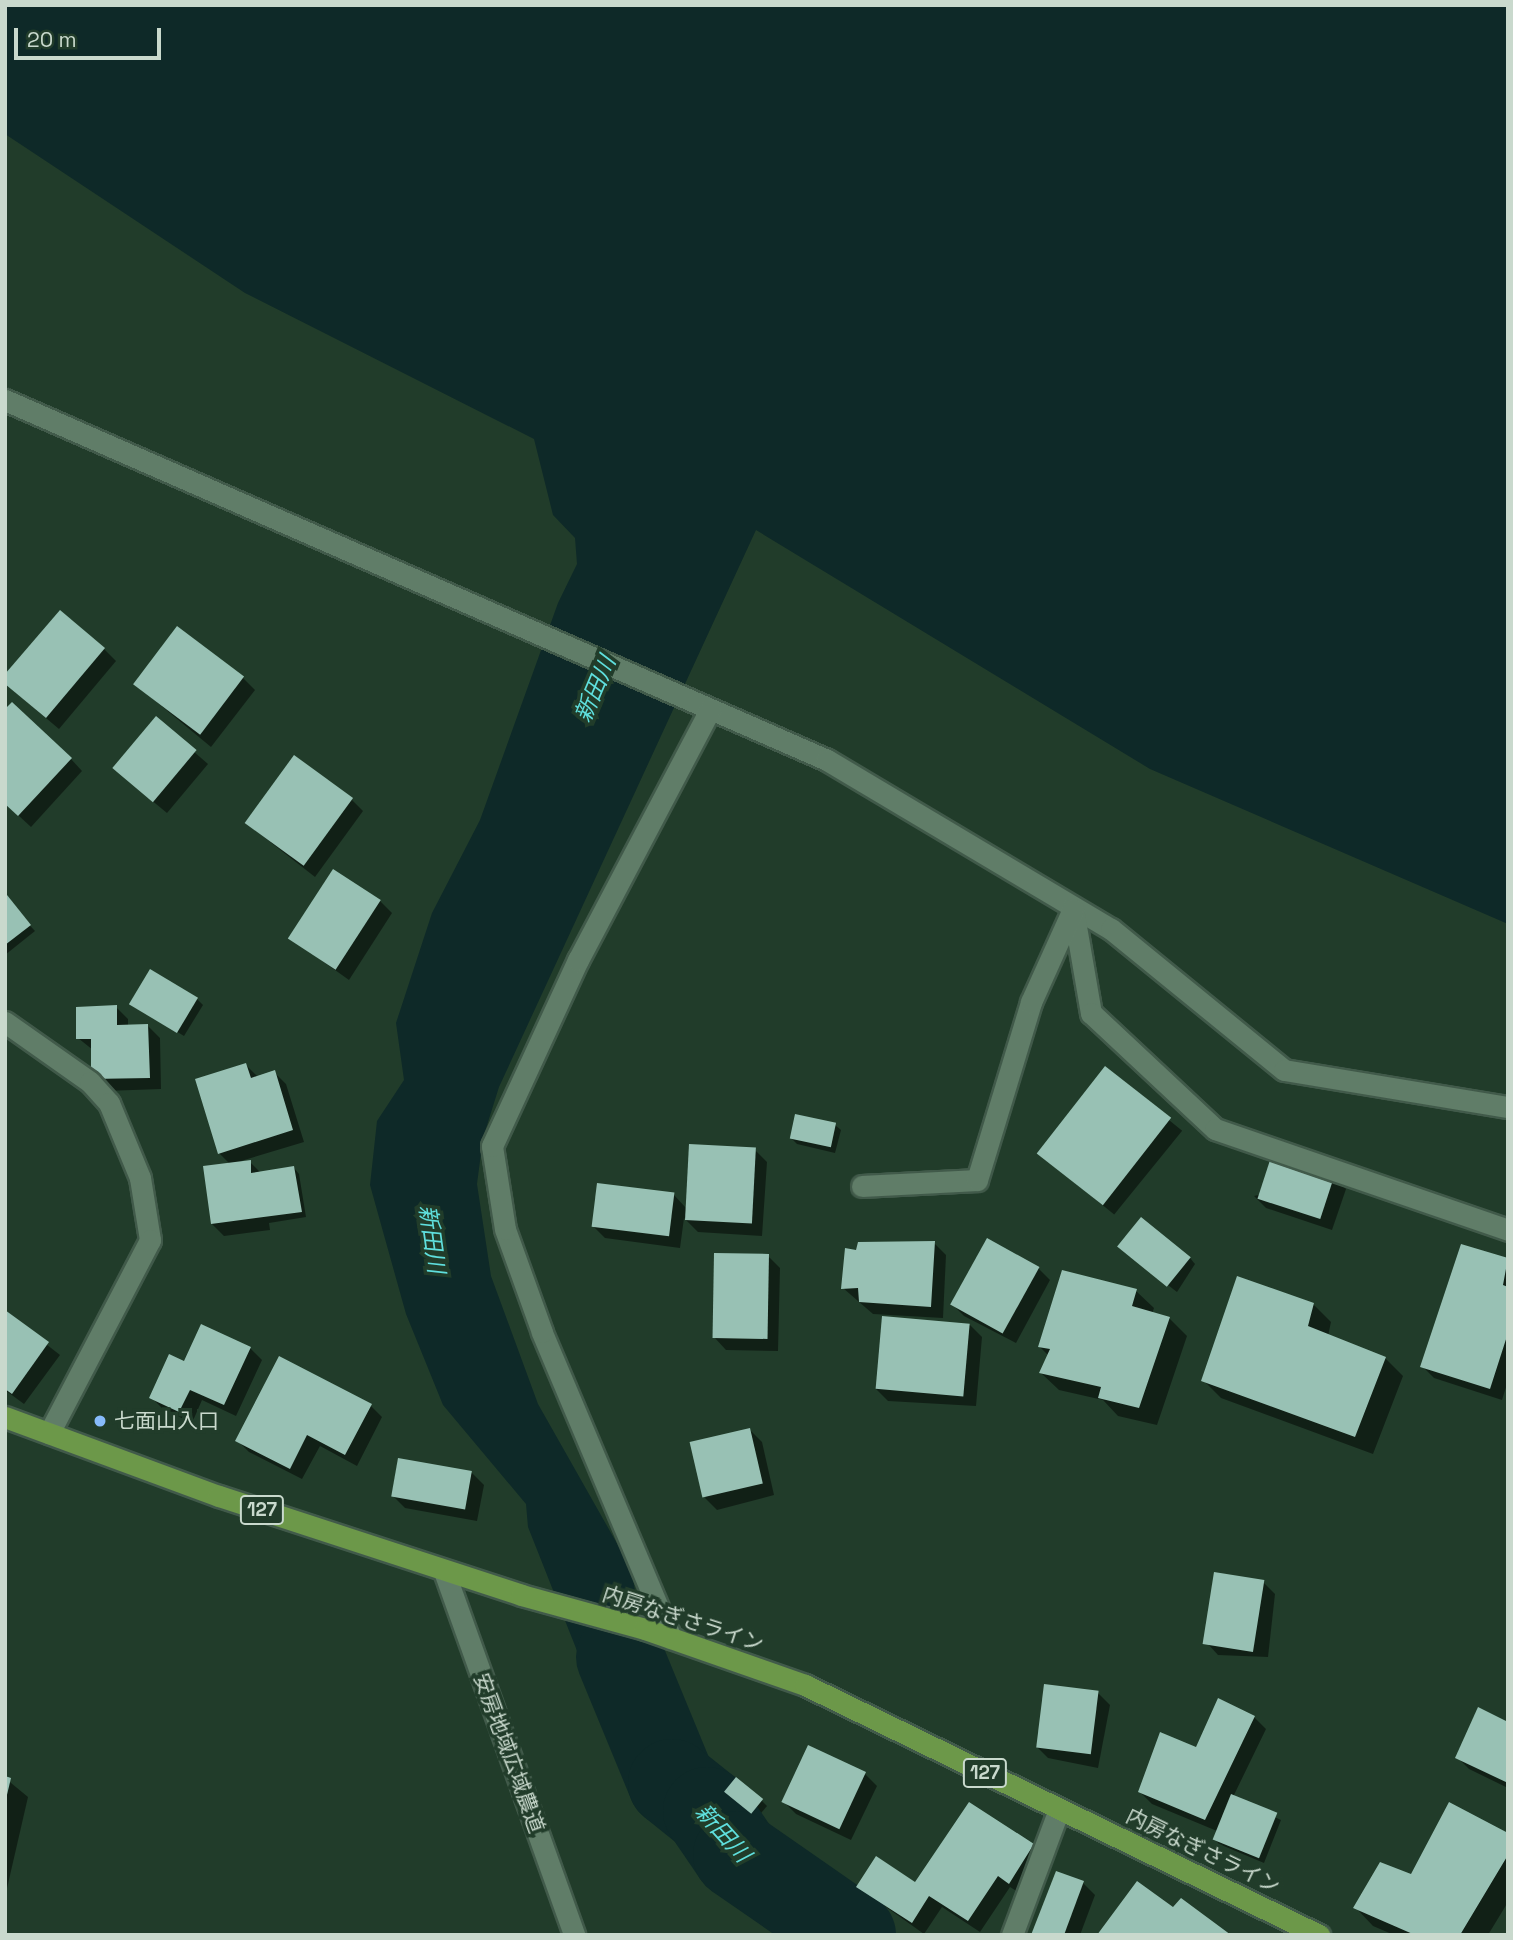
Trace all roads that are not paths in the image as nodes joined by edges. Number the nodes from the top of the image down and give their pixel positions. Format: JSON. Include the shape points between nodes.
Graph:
{"nodes":[{"id":1,"x":5,"y":400,"type":"edge"},
{"id":2,"x":700,"y":706,"type":"junction"},
{"id":3,"x":1073,"y":909,"type":"junction"},
{"id":4,"x":5,"y":1022,"type":"edge"},
{"id":5,"x":1508,"y":1107,"type":"edge"},
{"id":6,"x":862,"y":1186,"type":"dead end"},
{"id":7,"x":1508,"y":1230,"type":"edge"},
{"id":8,"x":5,"y":1417,"type":"edge"},
{"id":9,"x":49,"y":1433,"type":"junction"},
{"id":10,"x":444,"y":1571,"type":"junction"},
{"id":11,"x":671,"y":1638,"type":"junction"},
{"id":12,"x":1059,"y":1809,"type":"junction"},
{"id":13,"x":574,"y":1935,"type":"edge"},
{"id":14,"x":1012,"y":1935,"type":"edge"},
{"id":15,"x":1319,"y":1935,"type":"edge"}],
"edges":[{"from":1,"to":2,"type":"street","via":[[539,631]]},
{"from":2,"to":3,"type":"street","via":[[827,760]]},
{"from":2,"to":11,"type":"street","via":[[492,1146],[505,1229],[537,1319]]},
{"from":3,"to":5,"type":"street","via":[[1111,929],[1284,1070]]},
{"from":3,"to":6,"type":"street","via":[[1031,1002],[976,1180]]},
{"from":3,"to":7,"type":"street","via":[[1091,1013],[1215,1129]]},
{"from":4,"to":9,"type":"street","via":[[90,1082],[109,1103],[140,1178],[150,1240]]},
{"from":8,"to":9,"type":"highway","name":"内房なぎさライン","number":"127"},
{"from":9,"to":10,"type":"highway","name":"内房なぎさライン","number":"127"},
{"from":10,"to":11,"type":"highway","name":"内房なぎさライン","number":"127"},
{"from":10,"to":13,"type":"street","name":"安房地域広域農道"},
{"from":11,"to":12,"type":"highway","name":"内房なぎさライン","number":"127","via":[[805,1685]]},
{"from":12,"to":14,"type":"street"},
{"from":12,"to":15,"type":"highway","name":"内房なぎさライン","number":"127"}]}
